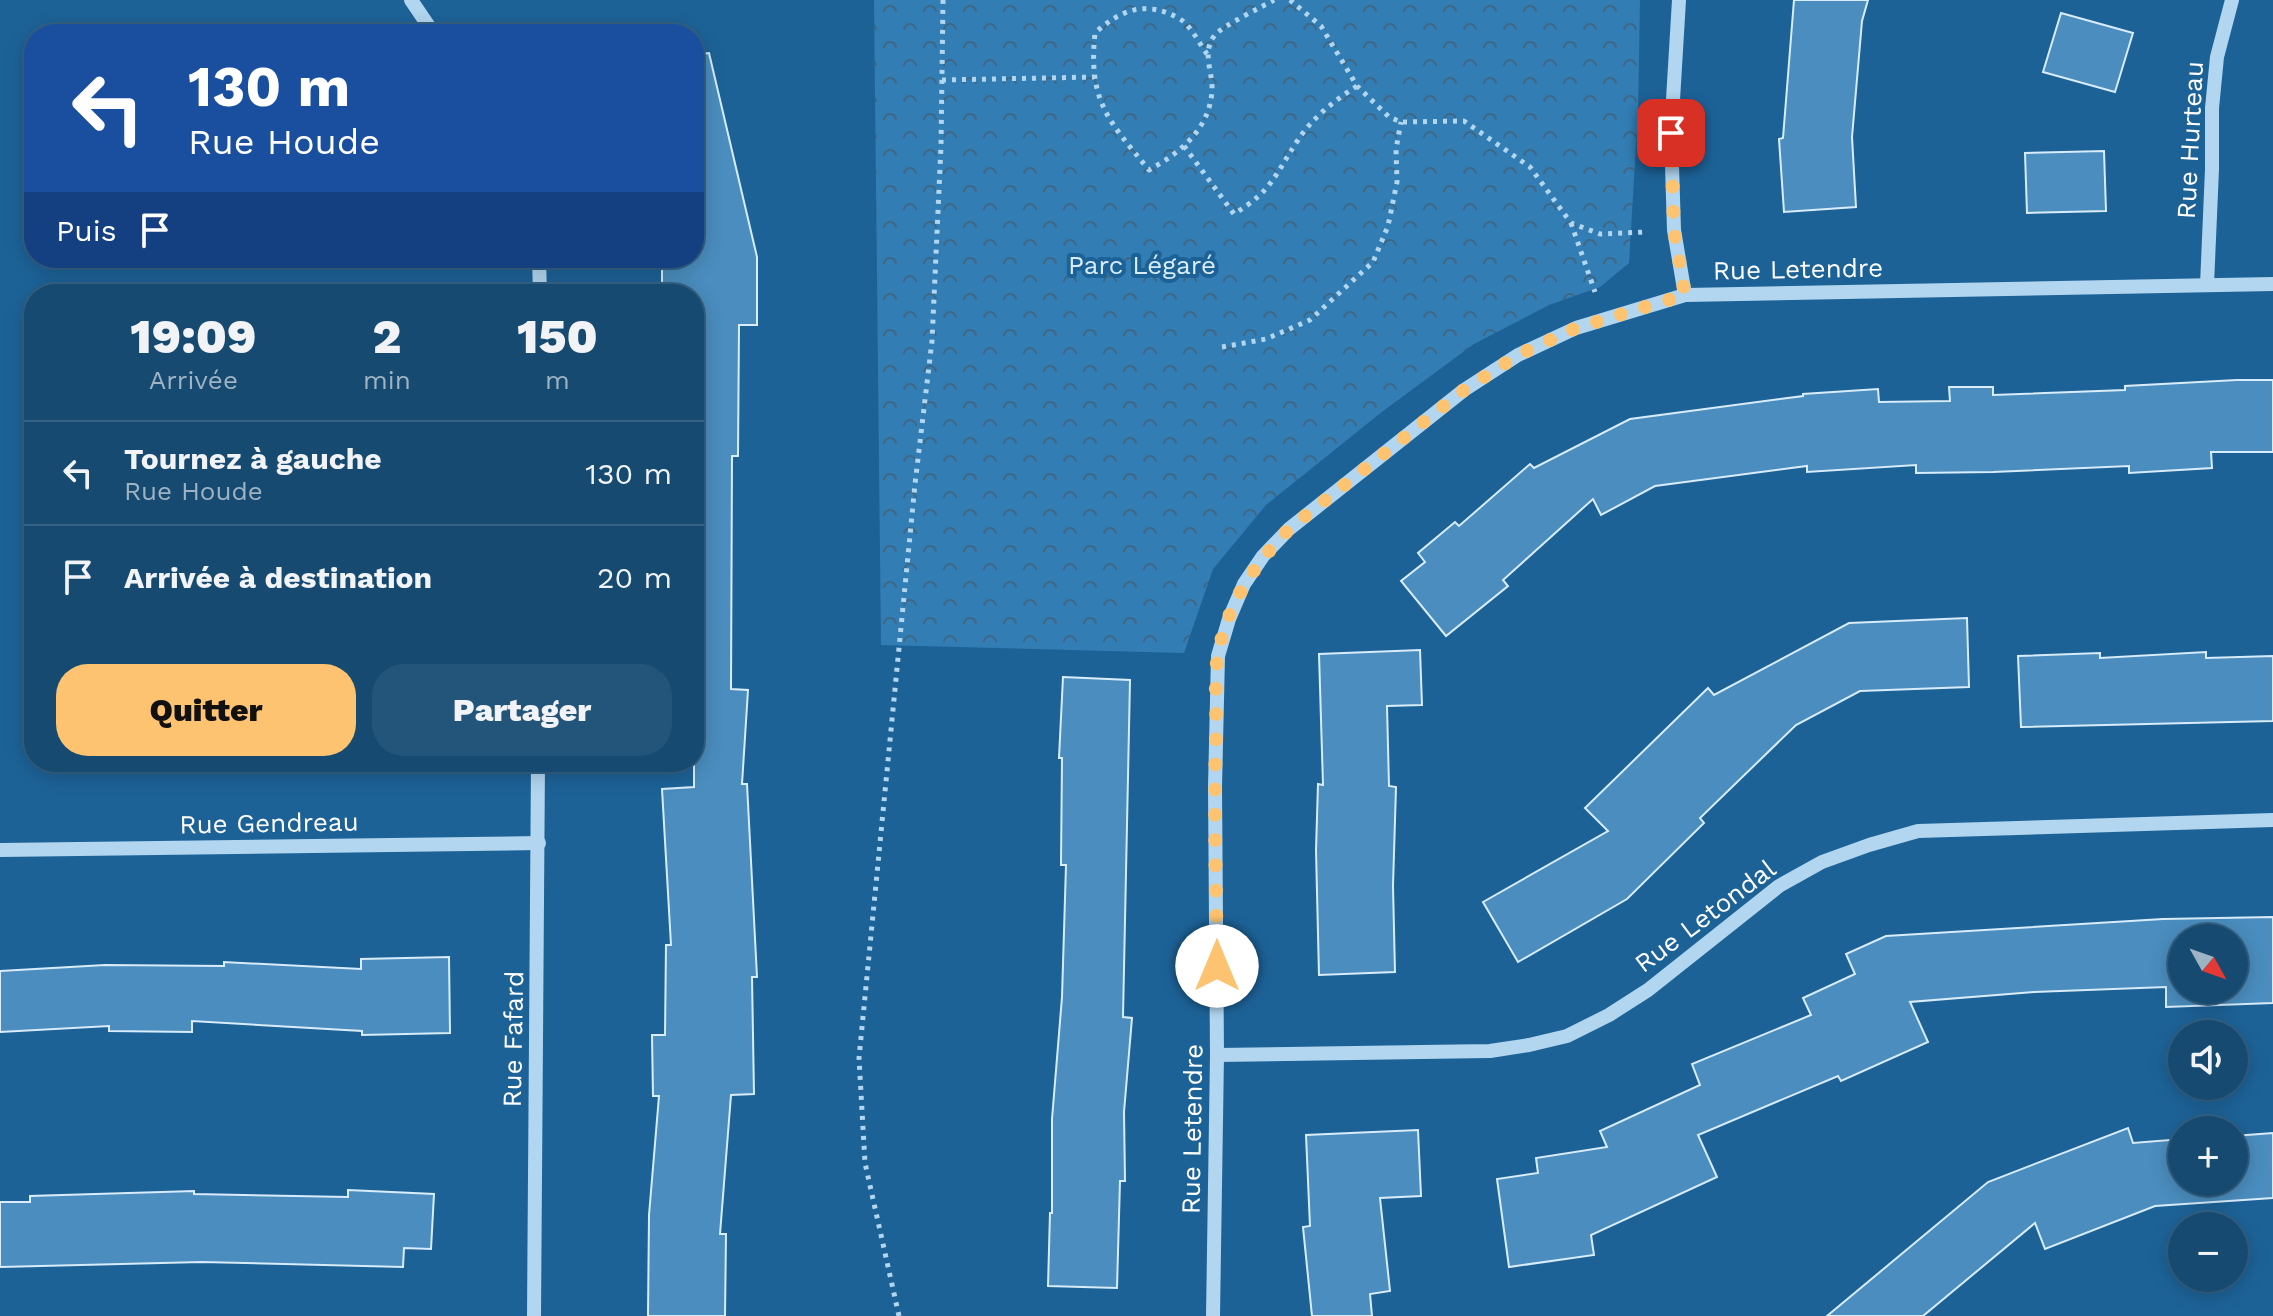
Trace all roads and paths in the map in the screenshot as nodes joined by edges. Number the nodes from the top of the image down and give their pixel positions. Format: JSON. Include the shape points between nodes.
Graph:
{"nodes":[{"id":1,"x":411,"y":0,"type":"edge"},
{"id":2,"x":943,"y":0,"type":"edge"},
{"id":3,"x":1274,"y":0,"type":"edge"},
{"id":4,"x":1290,"y":0,"type":"edge"},
{"id":5,"x":1679,"y":0,"type":"edge"},
{"id":6,"x":2232,"y":0,"type":"edge"},
{"id":7,"x":427,"y":24,"type":"edge"},
{"id":8,"x":1207,"y":54,"type":"junction"},
{"id":9,"x":1094,"y":77,"type":"junction"},
{"id":10,"x":942,"y":80,"type":"junction"},
{"id":11,"x":1357,"y":86,"type":"junction"},
{"id":12,"x":1401,"y":122,"type":"junction"},
{"id":13,"x":1184,"y":146,"type":"junction"},
{"id":14,"x":1571,"y":223,"type":"junction"},
{"id":15,"x":1674,"y":230,"type":"junction"},
{"id":16,"x":2273,"y":284,"type":"edge"},
{"id":17,"x":2207,"y":285,"type":"junction"},
{"id":18,"x":1685,"y":295,"type":"junction"},
{"id":19,"x":1604,"y":319,"type":"junction"},
{"id":20,"x":1222,"y":347,"type":"dead end"},
{"id":21,"x":538,"y":772,"type":"edge"},
{"id":22,"x":2273,"y":820,"type":"edge"},
{"id":23,"x":539,"y":843,"type":"junction"},
{"id":24,"x":0,"y":850,"type":"edge"},
{"id":25,"x":1217,"y":1055,"type":"junction"},
{"id":26,"x":534,"y":1316,"type":"edge"},
{"id":27,"x":899,"y":1316,"type":"edge"},
{"id":28,"x":1213,"y":1316,"type":"edge"}],
"edges":[{"from":1,"to":7,"type":"street"},
{"from":2,"to":10,"type":"path"},
{"from":3,"to":8,"type":"path","via":[[1215,35]]},
{"from":4,"to":11,"type":"path","via":[[1321,26]]},
{"from":5,"to":15,"type":"street","via":[[1671,133]]},
{"from":6,"to":17,"type":"street","name":"Rue Hurteau","via":[[2217,57],[2212,108]]},
{"from":8,"to":9,"type":"path","via":[[1182,19],[1154,7],[1133,8],[1115,15],[1095,33]]},
{"from":8,"to":13,"type":"path","via":[[1212,91],[1205,118]]},
{"from":9,"to":10,"type":"path"},
{"from":9,"to":13,"type":"path","via":[[1110,123],[1149,170]]},
{"from":10,"to":27,"type":"path","via":[[932,341],[859,1058],[865,1163]]},
{"from":11,"to":12,"type":"path"},
{"from":11,"to":13,"type":"path","via":[[1313,121],[1263,193],[1234,214]]},
{"from":12,"to":14,"type":"path","via":[[1464,121],[1530,167]]},
{"from":12,"to":20,"type":"path","via":[[1397,182],[1388,226],[1373,262],[1310,320],[1266,339]]},
{"from":14,"to":15,"type":"path","via":[[1600,234]]},
{"from":14,"to":19,"type":"path"},
{"from":15,"to":18,"type":"street"},
{"from":16,"to":17,"type":"street","name":"Rue Letendre"},
{"from":17,"to":18,"type":"street","name":"Rue Letendre"},
{"from":18,"to":19,"type":"street","name":"Rue Letendre"},
{"from":19,"to":25,"type":"street","name":"Rue Letendre","via":[[1518,355],[1464,390],[1289,529],[1244,584],[1218,656]]},
{"from":21,"to":23,"type":"street","name":"Rue Fafard"},
{"from":22,"to":25,"type":"street","name":"Rue Letondal","via":[[1918,831],[1822,862],[1779,886],[1648,990],[1567,1036],[1490,1051]]},
{"from":23,"to":24,"type":"street","name":"Rue Gendreau"},
{"from":23,"to":26,"type":"street","name":"Rue Fafard"},
{"from":25,"to":28,"type":"street","name":"Rue Letendre"}]}
